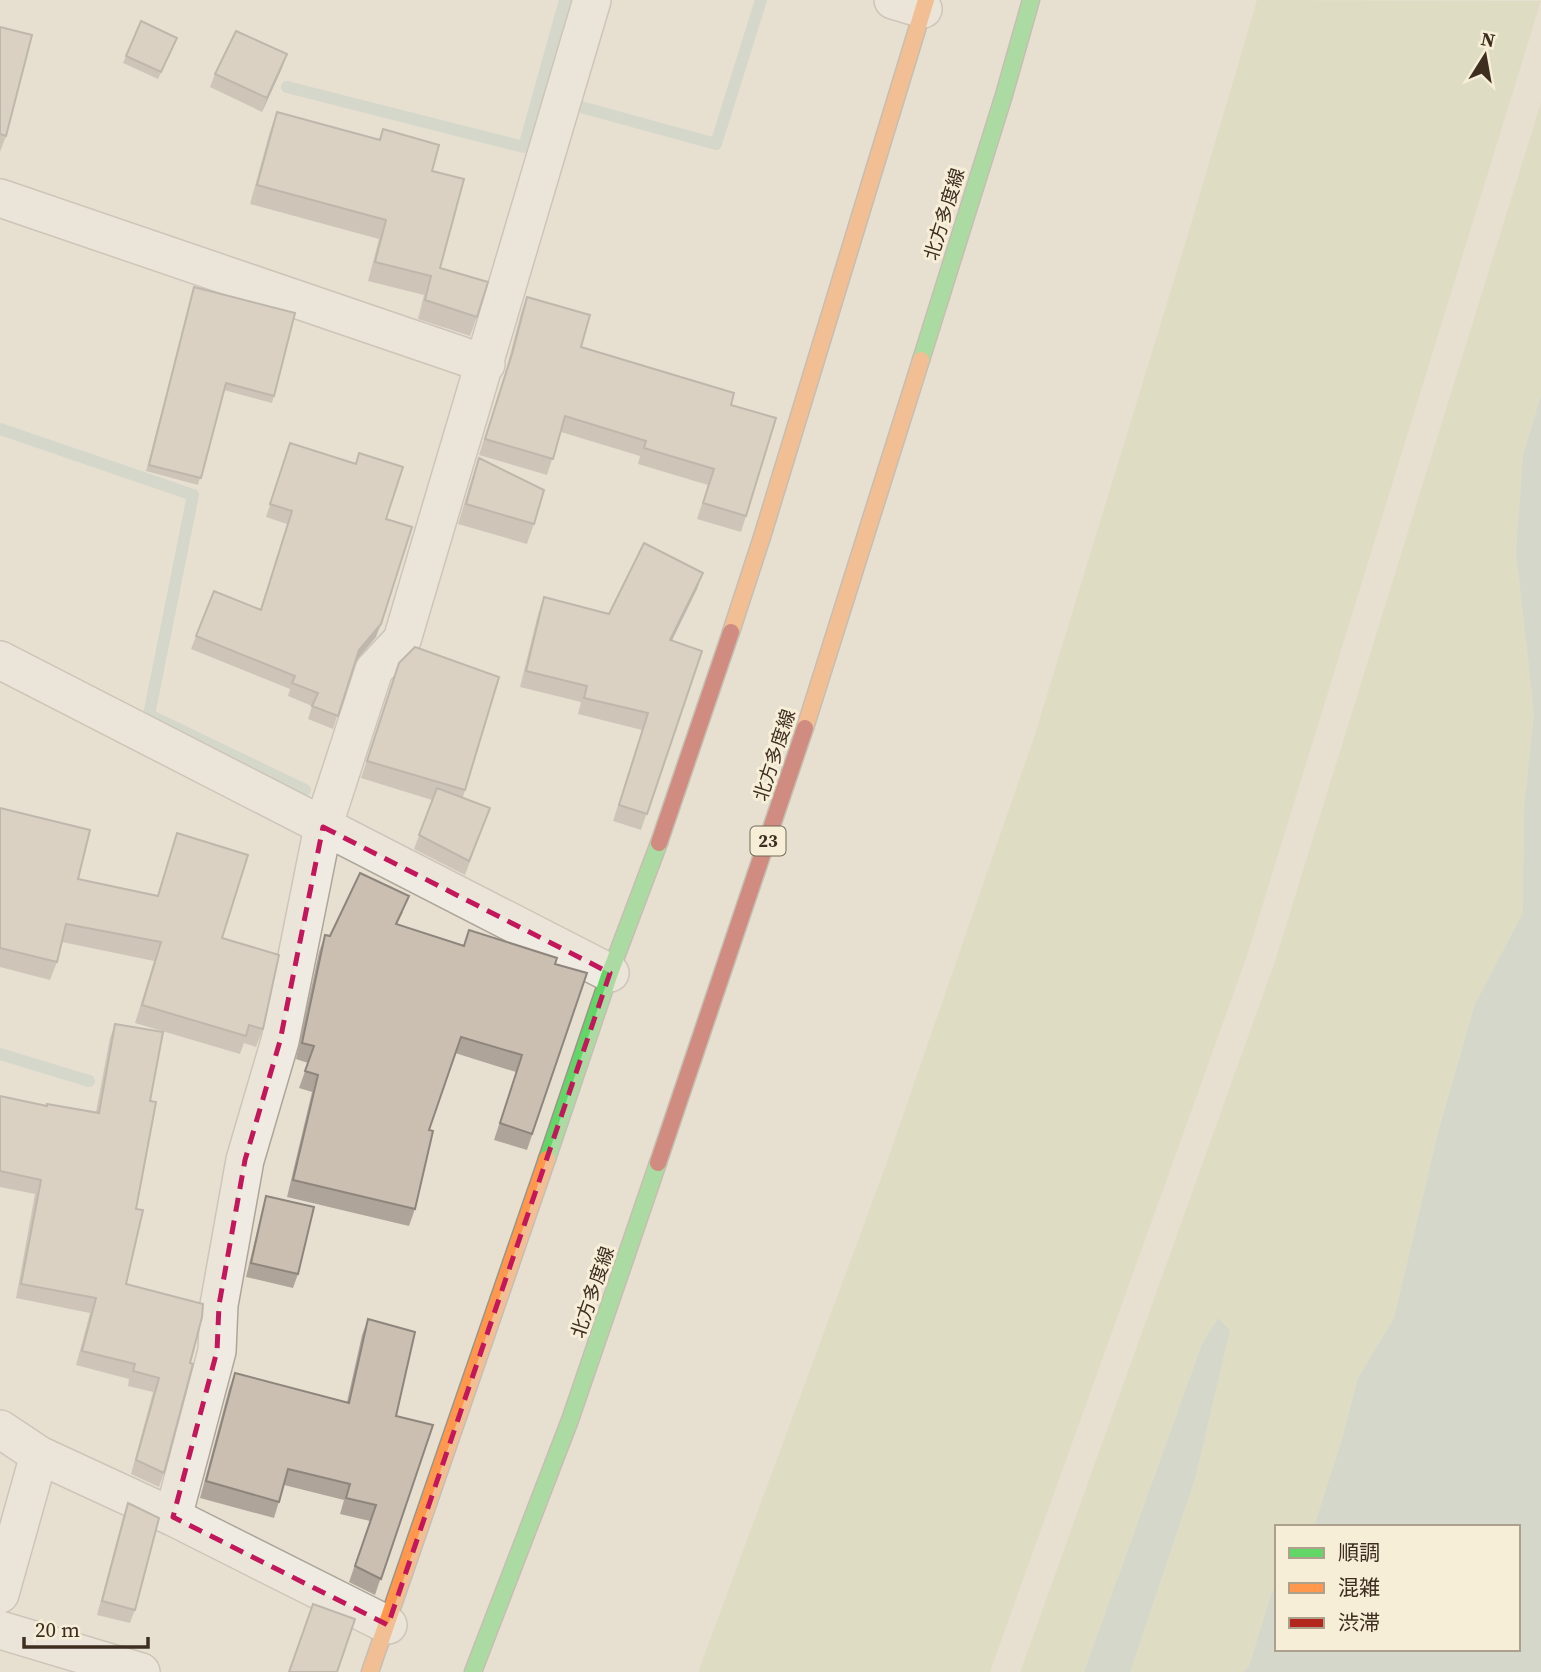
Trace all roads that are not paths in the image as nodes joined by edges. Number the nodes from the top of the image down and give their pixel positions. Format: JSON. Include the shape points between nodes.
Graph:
{"nodes":[{"id":1,"x":592,"y":0,"type":"edge"},
{"id":2,"x":1031,"y":0,"type":"edge"},
{"id":3,"x":914,"y":3,"type":"edge"},
{"id":4,"x":0,"y":198,"type":"edge"},
{"id":5,"x":486,"y":364,"type":"junction"},
{"id":6,"x":0,"y":660,"type":"edge"},
{"id":7,"x":323,"y":827,"type":"junction"},
{"id":8,"x":610,"y":974,"type":"junction"},
{"id":9,"x":0,"y":1429,"type":"edge"},
{"id":10,"x":39,"y":1454,"type":"junction"},
{"id":11,"x":173,"y":1517,"type":"junction"},
{"id":12,"x":0,"y":1594,"type":"edge"},
{"id":13,"x":388,"y":1625,"type":"junction"},
{"id":14,"x":0,"y":1630,"type":"edge"},
{"id":15,"x":141,"y":1672,"type":"edge"},
{"id":16,"x":370,"y":1672,"type":"edge"},
{"id":17,"x":473,"y":1672,"type":"edge"}],
"edges":[{"from":1,"to":5,"type":"street"},
{"from":2,"to":17,"type":"main road","name":"北方多度線","number":"23","via":[[790,775],[570,1420]]},
{"from":3,"to":8,"type":"main road","via":[[762,537],[675,802]]},
{"from":4,"to":5,"type":"street"},
{"from":5,"to":7,"type":"street","via":[[402,640],[374,670]]},
{"from":6,"to":7,"type":"street"},
{"from":7,"to":8,"type":"street"},
{"from":7,"to":11,"type":"street","via":[[280,1041],[245,1160],[219,1305],[217,1351]]},
{"from":8,"to":13,"type":"main road"},
{"from":9,"to":10,"type":"street"},
{"from":10,"to":11,"type":"street"},
{"from":10,"to":12,"type":"street"},
{"from":11,"to":13,"type":"street"},
{"from":13,"to":16,"type":"main road"},
{"from":14,"to":15,"type":"street"}]}
